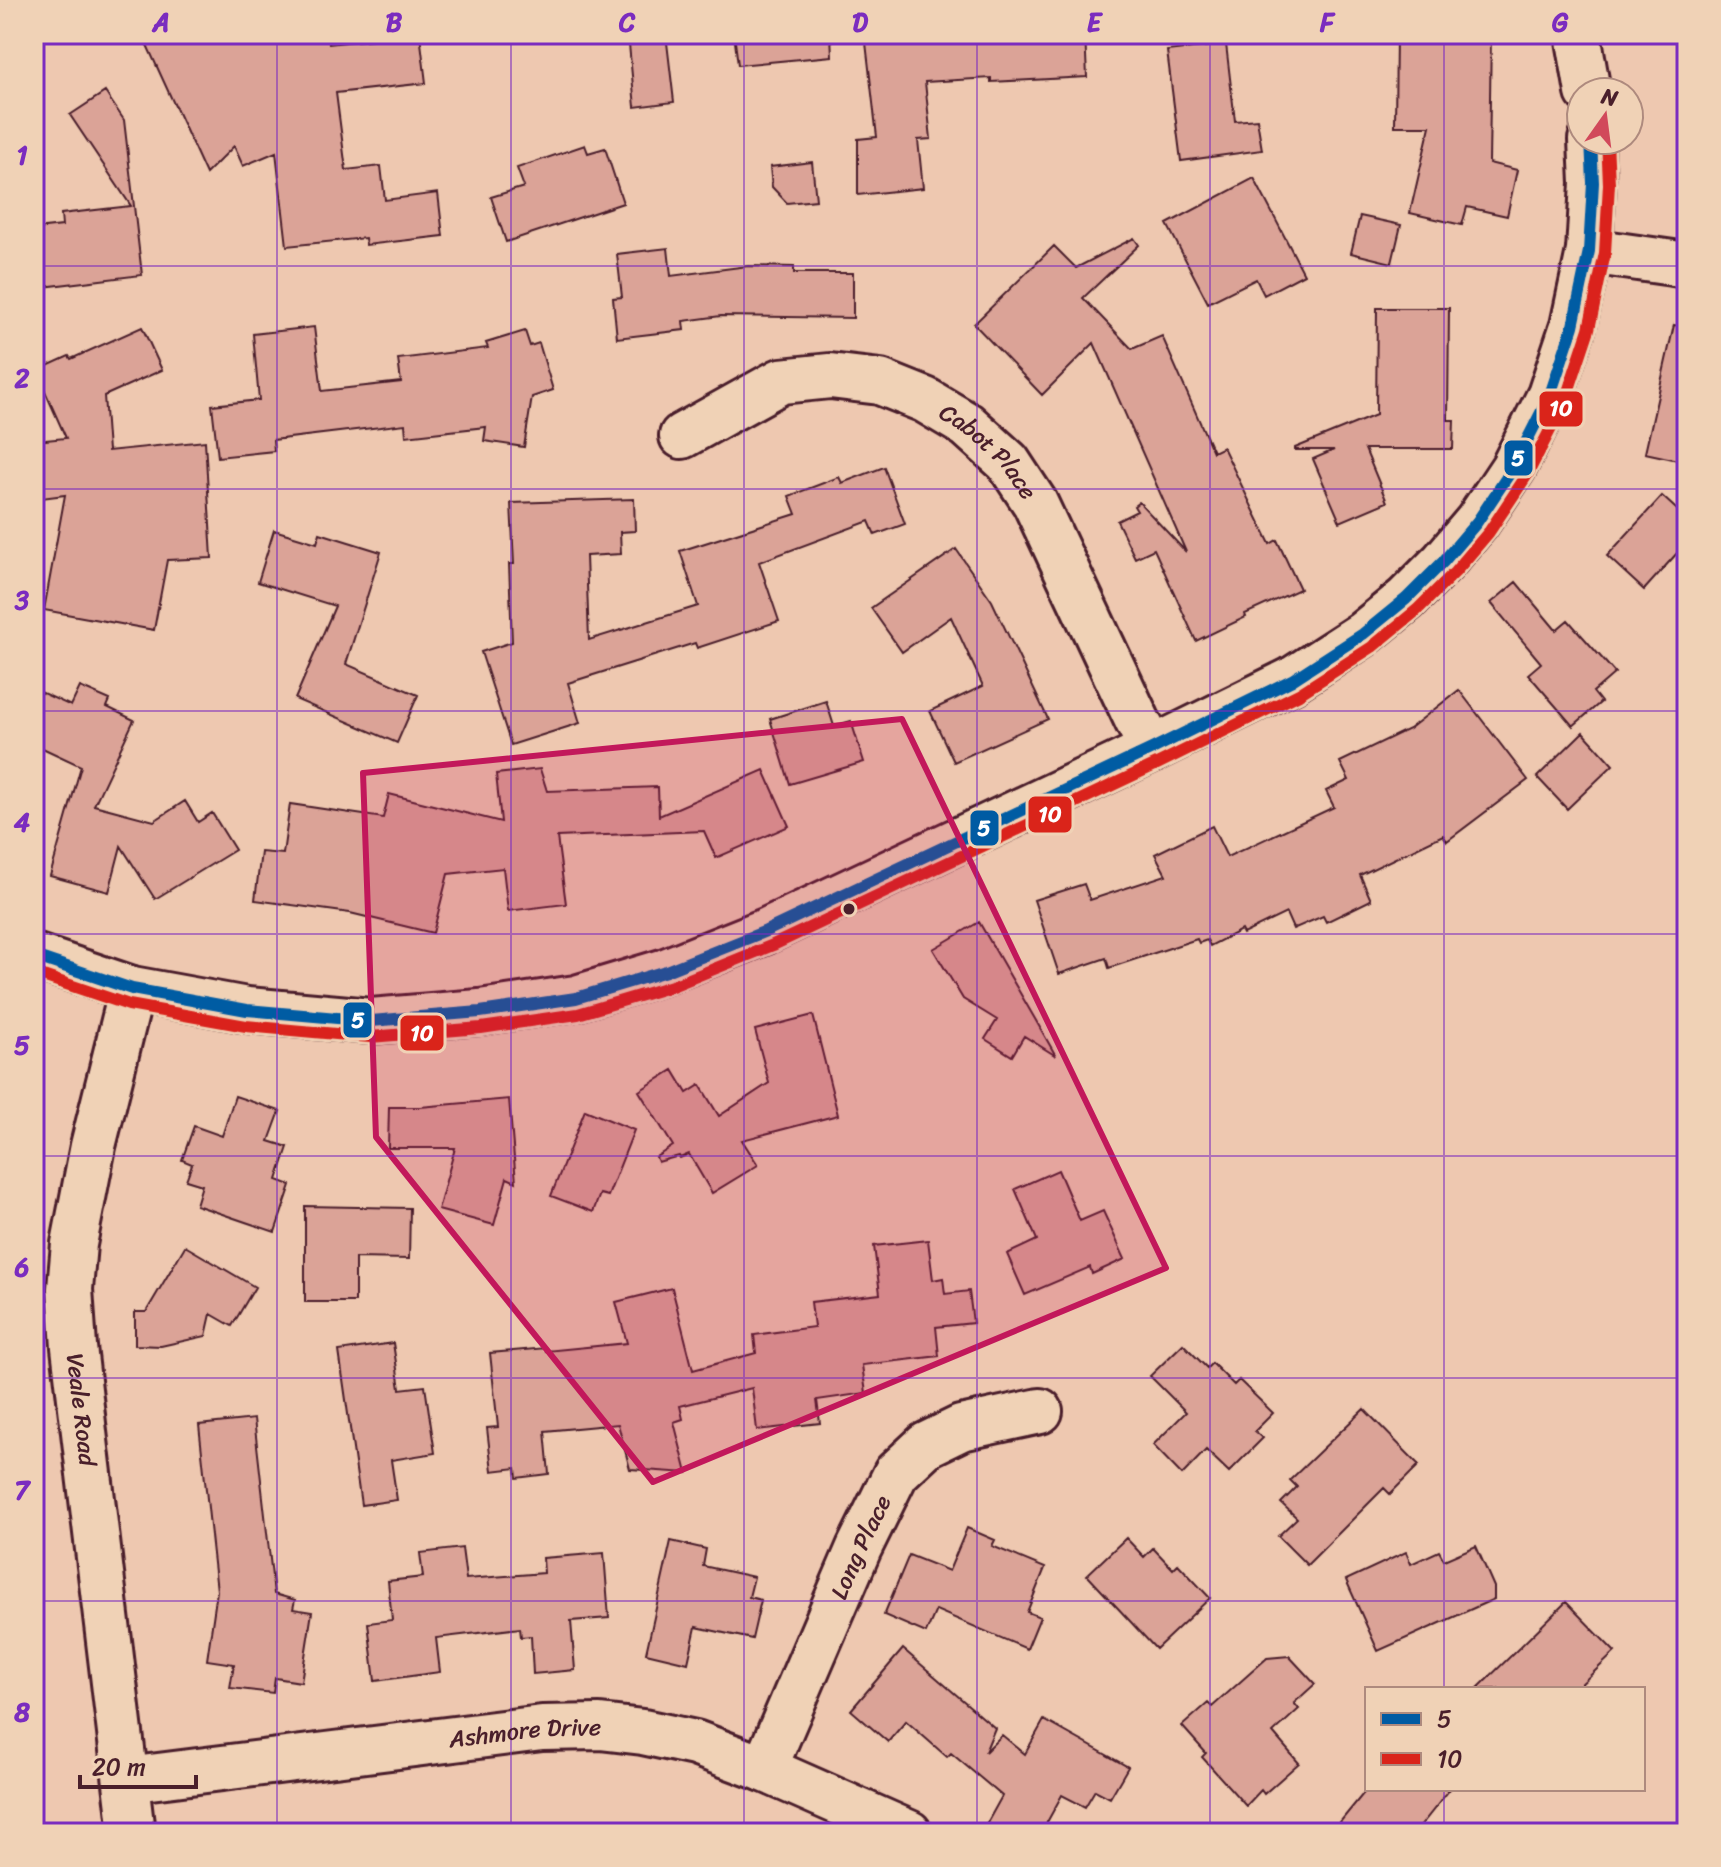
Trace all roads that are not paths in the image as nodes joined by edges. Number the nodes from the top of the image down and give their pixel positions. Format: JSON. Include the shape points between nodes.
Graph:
{"nodes":[{"id":1,"x":1578,"y":34,"type":"edge"},
{"id":2,"x":1585,"y":76,"type":"edge"},
{"id":3,"x":1592,"y":156,"type":"edge"},
{"id":4,"x":1589,"y":251,"type":"junction"},
{"id":5,"x":1687,"y":265,"type":"edge"},
{"id":6,"x":682,"y":436,"type":"dead end"},
{"id":7,"x":1152,"y":749,"type":"junction"},
{"id":8,"x":34,"y":956,"type":"edge"},
{"id":9,"x":132,"y":989,"type":"junction"},
{"id":10,"x":1040,"y":1411,"type":"dead end"},
{"id":11,"x":764,"y":1769,"type":"junction"},
{"id":12,"x":126,"y":1780,"type":"junction"},
{"id":13,"x":132,"y":1833,"type":"edge"},
{"id":14,"x":909,"y":1833,"type":"edge"}],
"edges":[{"from":1,"to":2,"type":"street"},
{"from":3,"to":4,"type":"street"},
{"from":4,"to":5,"type":"street"},
{"from":4,"to":7,"type":"street","via":[[1573,326],[1550,395],[1513,468],[1443,562],[1363,634],[1292,680]]},
{"from":6,"to":7,"type":"street","name":"Cabot Place","via":[[781,381],[830,376],[880,382],[967,425],[1008,462],[1035,503]]},
{"from":7,"to":9,"type":"street","via":[[766,931],[666,971],[576,998],[371,1021],[247,1010]]},
{"from":8,"to":9,"type":"street"},
{"from":9,"to":12,"type":"street","name":"Veale Road","via":[[93,1146],[70,1289]]},
{"from":10,"to":11,"type":"street","name":"Long Place","via":[[961,1428],[926,1445],[896,1473]]},
{"from":11,"to":12,"type":"street","name":"Ashmore Drive","via":[[695,1743],[643,1732],[542,1728]]},
{"from":11,"to":14,"type":"street","name":"Ashmore Drive"},
{"from":12,"to":13,"type":"street","name":"Veale Road"}]}
